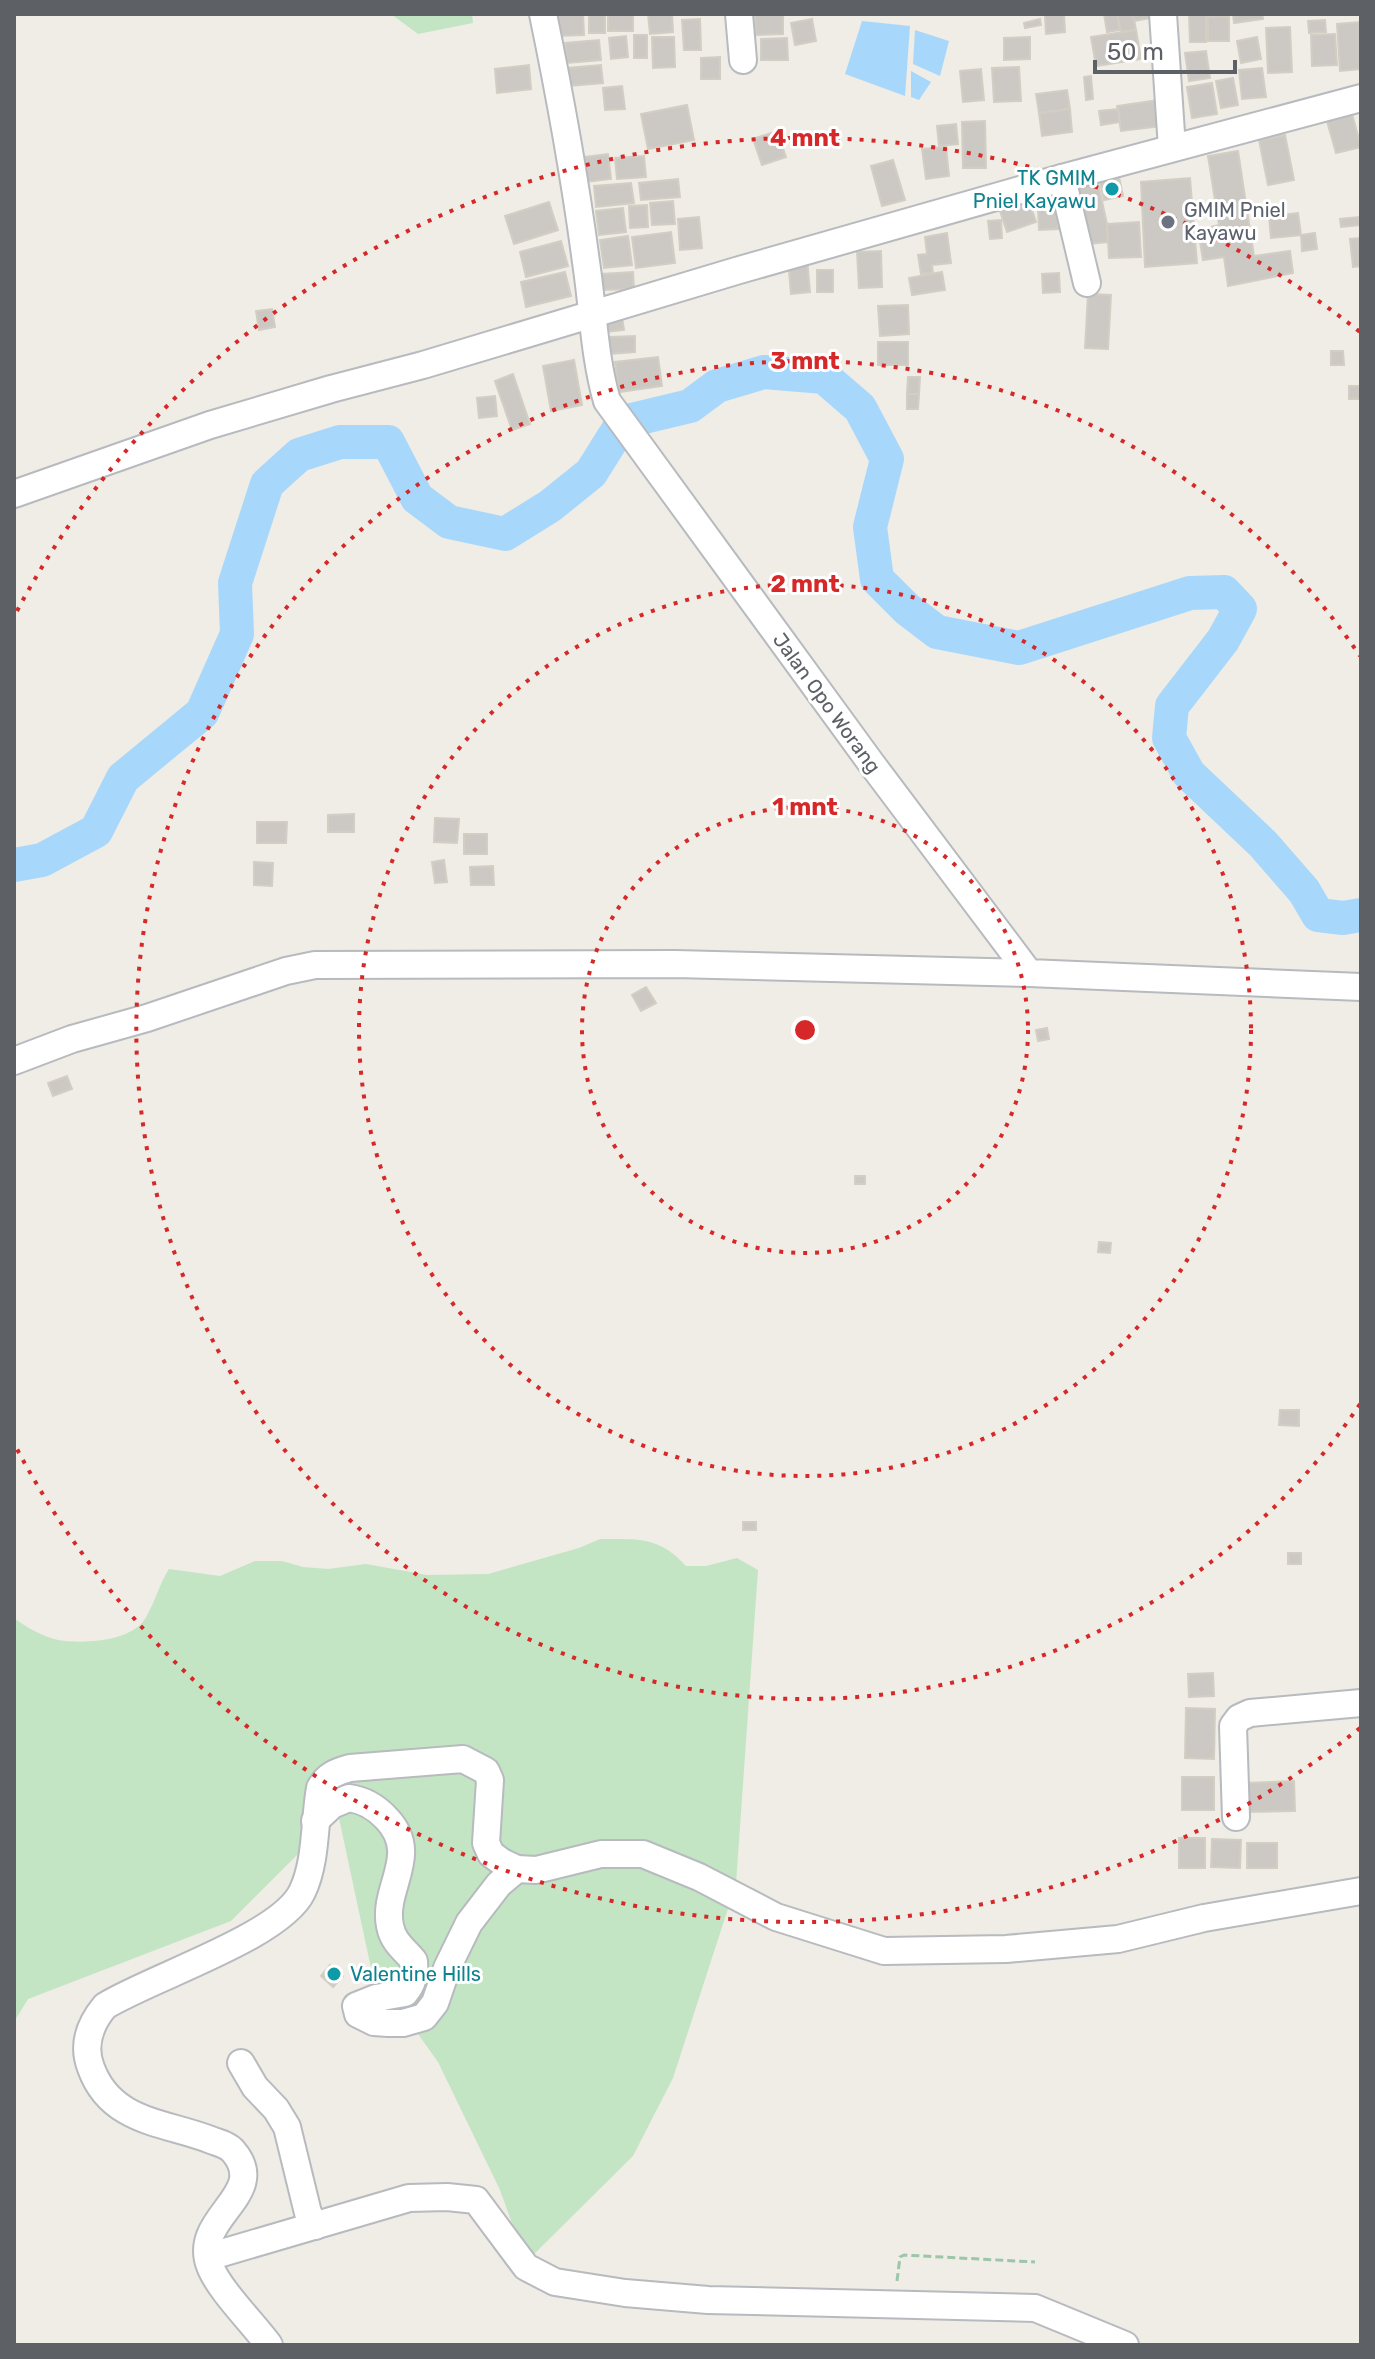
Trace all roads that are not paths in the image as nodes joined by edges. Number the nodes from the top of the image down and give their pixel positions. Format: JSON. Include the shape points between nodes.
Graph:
{"nodes":[{"id":1,"x":543,"y":14,"type":"edge"},
{"id":2,"x":739,"y":14,"type":"edge"},
{"id":3,"x":1163,"y":14,"type":"edge"},
{"id":4,"x":743,"y":60,"type":"dead end"},
{"id":5,"x":1361,"y":98,"type":"edge"},
{"id":6,"x":1172,"y":148,"type":"junction"},
{"id":7,"x":1062,"y":178,"type":"junction"},
{"id":8,"x":1087,"y":283,"type":"dead end"},
{"id":9,"x":594,"y":313,"type":"junction"},
{"id":10,"x":14,"y":494,"type":"edge"},
{"id":11,"x":1029,"y":973,"type":"junction"},
{"id":12,"x":1361,"y":987,"type":"edge"},
{"id":13,"x":14,"y":1061,"type":"edge"},
{"id":14,"x":1361,"y":1703,"type":"edge"},
{"id":15,"x":1236,"y":1817,"type":"dead end"},
{"id":16,"x":315,"y":1821,"type":"junction"},
{"id":17,"x":517,"y":1869,"type":"junction"},
{"id":18,"x":1361,"y":1891,"type":"edge"},
{"id":19,"x":241,"y":2063,"type":"dead end"},
{"id":20,"x":315,"y":2226,"type":"junction"},
{"id":21,"x":208,"y":2257,"type":"junction"},
{"id":22,"x":269,"y":2345,"type":"edge"},
{"id":23,"x":1125,"y":2345,"type":"edge"}],
"edges":[{"from":1,"to":9,"type":"street","name":"Jalan Opo Worang"},
{"from":2,"to":4,"type":"street"},
{"from":3,"to":6,"type":"street"},
{"from":5,"to":6,"type":"street"},
{"from":6,"to":7,"type":"street"},
{"from":7,"to":8,"type":"street"},
{"from":7,"to":9,"type":"street"},
{"from":9,"to":10,"type":"street","via":[[210,425]]},
{"from":9,"to":11,"type":"street","name":"Jalan Opo Worang","via":[[598,371],[607,401]]},
{"from":11,"to":12,"type":"street"},
{"from":11,"to":13,"type":"street","via":[[675,964],[315,965]]},
{"from":14,"to":15,"type":"street","via":[[1239,1718],[1233,1726]]},
{"from":16,"to":17,"type":"street","via":[[320,1788],[337,1772],[463,1759],[486,1771],[490,1780],[486,1843],[491,1854]]},
{"from":16,"to":17,"type":"street","via":[[349,1798],[368,1804],[398,1832],[402,1846],[389,1922],[393,1939],[414,1961],[414,1978],[405,1993],[356,2006],[358,2014],[374,2022],[415,2020],[431,2010],[469,1923]]},
{"from":16,"to":21,"type":"street","via":[[307,1878],[294,1905],[263,1929],[105,2006],[89,2032],[95,2080],[123,2111],[230,2147],[239,2159],[241,2188],[214,2223]]},
{"from":17,"to":18,"type":"street","via":[[536,1870],[601,1854],[643,1854],[776,1917],[884,1951],[1006,1949],[1118,1939]]},
{"from":19,"to":20,"type":"street","via":[[287,2127]]},
{"from":20,"to":21,"type":"street"},
{"from":20,"to":23,"type":"street","via":[[409,2198],[476,2200],[526,2267],[555,2282],[708,2300],[1035,2308]]},
{"from":21,"to":22,"type":"street","via":[[217,2279]]}]}
